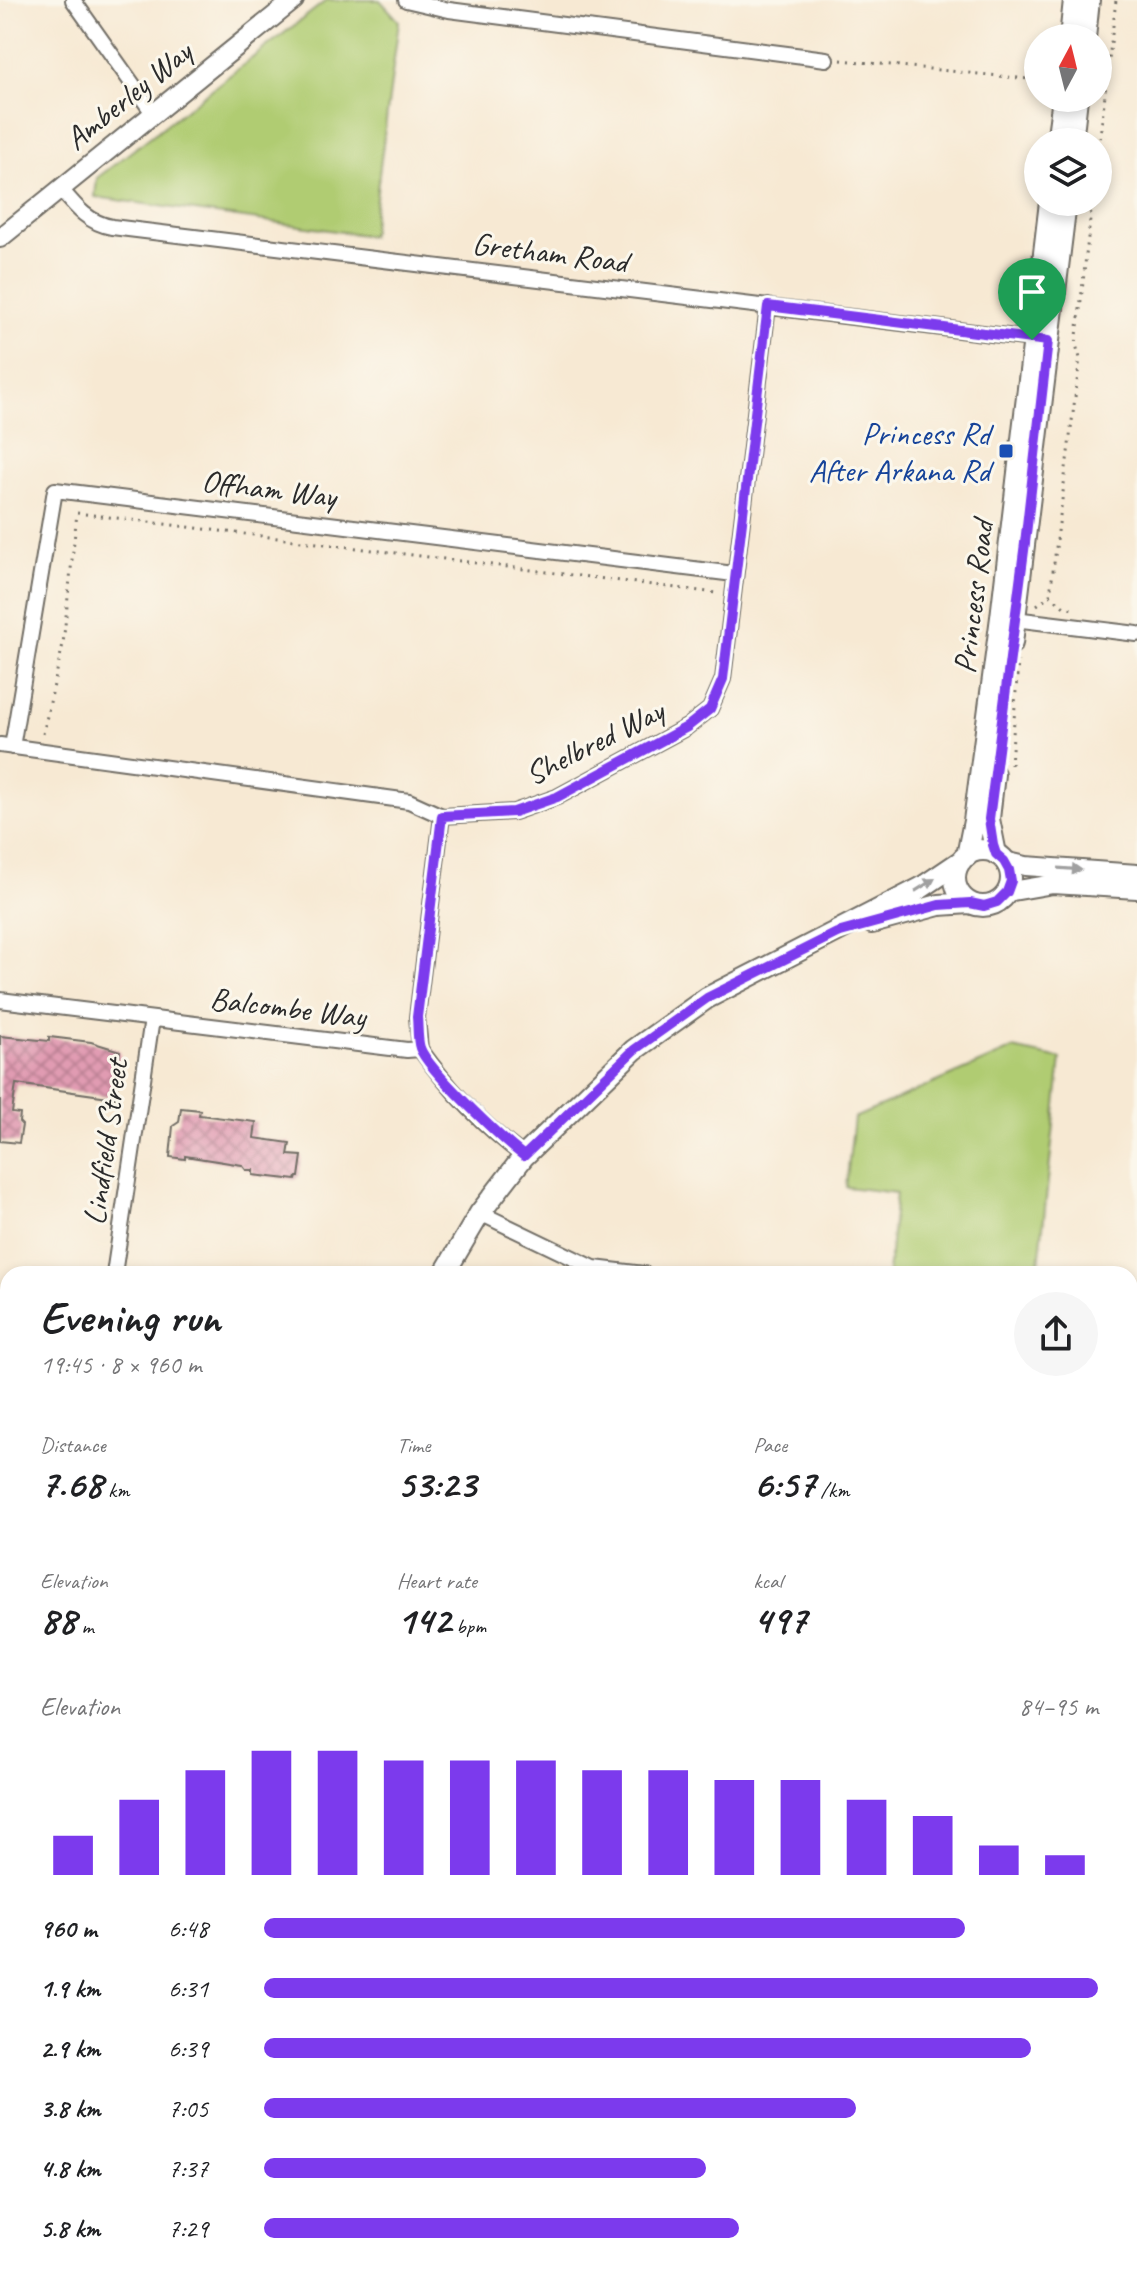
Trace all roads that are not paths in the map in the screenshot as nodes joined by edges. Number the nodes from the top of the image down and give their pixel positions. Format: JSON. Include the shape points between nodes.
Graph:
{"nodes":[{"id":1,"x":73,"y":0,"type":"edge"},
{"id":2,"x":294,"y":0,"type":"edge"},
{"id":3,"x":406,"y":0,"type":"edge"},
{"id":4,"x":1074,"y":0,"type":"edge"},
{"id":5,"x":1089,"y":0,"type":"edge"},
{"id":6,"x":1071,"y":24,"type":"edge"},
{"id":7,"x":1086,"y":24,"type":"edge"},
{"id":8,"x":826,"y":59,"type":"road end"},
{"id":9,"x":153,"y":113,"type":"junction"},
{"id":10,"x":60,"y":188,"type":"junction"},
{"id":11,"x":1049,"y":216,"type":"edge"},
{"id":12,"x":1063,"y":216,"type":"edge"},
{"id":13,"x":0,"y":238,"type":"edge"},
{"id":14,"x":768,"y":306,"type":"junction"},
{"id":15,"x":1040,"y":340,"type":"junction"},
{"id":16,"x":734,"y":574,"type":"junction"},
{"id":17,"x":1015,"y":616,"type":"junction"},
{"id":18,"x":1137,"y":634,"type":"edge"},
{"id":19,"x":6,"y":746,"type":"edge"},
{"id":20,"x":442,"y":816,"type":"junction"},
{"id":21,"x":1000,"y":857,"type":"junction"},
{"id":22,"x":964,"y":858,"type":"junction"},
{"id":23,"x":1137,"y":874,"type":"edge"},
{"id":24,"x":1137,"y":889,"type":"edge"},
{"id":25,"x":1007,"y":892,"type":"junction"},
{"id":26,"x":970,"y":903,"type":"junction"},
{"id":27,"x":837,"y":933,"type":"junction"},
{"id":28,"x":0,"y":1000,"type":"edge"},
{"id":29,"x":152,"y":1019,"type":"junction"},
{"id":30,"x":420,"y":1049,"type":"junction"},
{"id":31,"x":524,"y":1156,"type":"junction"},
{"id":32,"x":480,"y":1213,"type":"junction"},
{"id":33,"x":115,"y":1266,"type":"edge"},
{"id":34,"x":449,"y":1266,"type":"edge"},
{"id":35,"x":590,"y":1266,"type":"edge"}],
"edges":[{"from":1,"to":9,"type":"street"},
{"from":2,"to":9,"type":"street","name":"Amberley Way"},
{"from":3,"to":8,"type":"street"},
{"from":4,"to":6,"type":"main road"},
{"from":5,"to":7,"type":"main road"},
{"from":9,"to":10,"type":"street","name":"Amberley Way"},
{"from":10,"to":13,"type":"street","name":"Amberley Way"},
{"from":10,"to":14,"type":"street","name":"Gretham Road","via":[[88,218],[112,227]]},
{"from":11,"to":15,"type":"main road","name":"Princess Road"},
{"from":12,"to":15,"type":"main road","name":"Princess Road"},
{"from":14,"to":15,"type":"street","name":"Gretham Road"},
{"from":14,"to":16,"type":"street","name":"Shelbred Way"},
{"from":15,"to":17,"type":"main road","name":"Princess Road"},
{"from":16,"to":19,"type":"street","name":"Offham Way","via":[[55,490]]},
{"from":16,"to":20,"type":"street","name":"Shelbred Way","via":[[723,679],[710,709],[687,727],[557,797],[514,812]]},
{"from":17,"to":18,"type":"street"},
{"from":17,"to":21,"type":"main road","name":"Princess Road","via":[[989,819]]},
{"from":17,"to":22,"type":"main road","name":"Princess Road"},
{"from":19,"to":20,"type":"street","name":"Shelbred Way","via":[[409,801]]},
{"from":20,"to":30,"type":"street","via":[[417,1017]]},
{"from":21,"to":22,"type":"main road","via":[[976,851]]},
{"from":21,"to":23,"type":"street","one_way":true,"via":[[1026,866]]},
{"from":21,"to":25,"type":"main road","via":[[1009,870]]},
{"from":22,"to":26,"type":"main road","via":[[956,884]]},
{"from":27,"to":22,"type":"main road","one_way":true},
{"from":24,"to":25,"type":"street","via":[[1053,884]]},
{"from":25,"to":26,"type":"main road","via":[[991,905]]},
{"from":26,"to":27,"type":"main road","via":[[939,905]]},
{"from":27,"to":31,"type":"main road","via":[[707,998],[634,1050]]},
{"from":28,"to":29,"type":"street","name":"Balcombe Way"},
{"from":29,"to":30,"type":"street","name":"Balcombe Way"},
{"from":29,"to":33,"type":"street","name":"Lindfield Street"},
{"from":30,"to":31,"type":"street","via":[[500,1139]]},
{"from":31,"to":32,"type":"main road"},
{"from":32,"to":34,"type":"main road"},
{"from":32,"to":35,"type":"street"}]}
